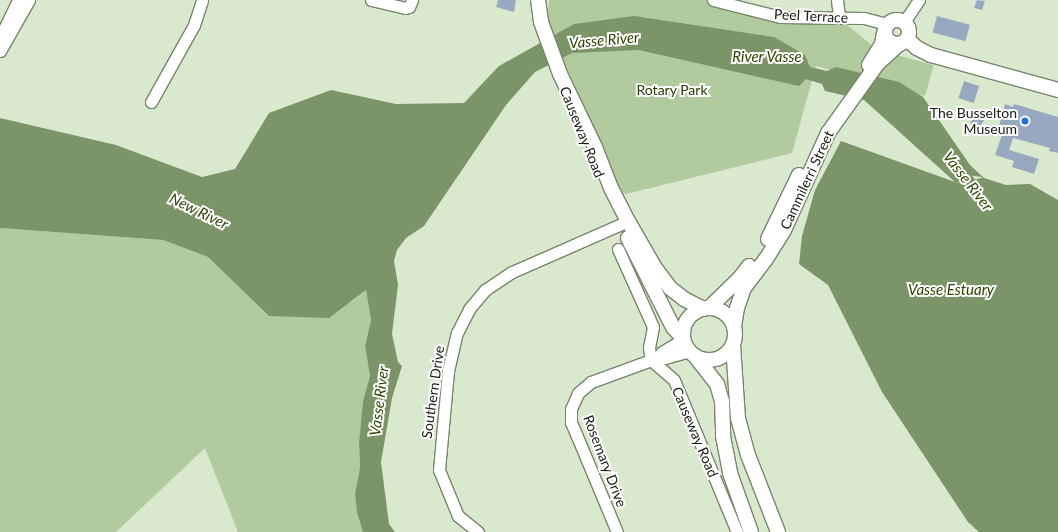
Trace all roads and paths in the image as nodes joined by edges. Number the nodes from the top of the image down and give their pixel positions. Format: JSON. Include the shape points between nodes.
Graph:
{"nodes":[{"id":1,"x":18,"y":0,"type":"edge"},
{"id":2,"x":29,"y":0,"type":"edge"},
{"id":3,"x":202,"y":0,"type":"edge"},
{"id":4,"x":371,"y":0,"type":"edge"},
{"id":5,"x":412,"y":0,"type":"edge"},
{"id":6,"x":538,"y":0,"type":"edge"},
{"id":7,"x":544,"y":0,"type":"edge"},
{"id":8,"x":713,"y":0,"type":"edge"},
{"id":9,"x":837,"y":0,"type":"edge"},
{"id":10,"x":919,"y":0,"type":"edge"},
{"id":11,"x":839,"y":17,"type":"junction"},
{"id":12,"x":541,"y":22,"type":"junction"},
{"id":13,"x":904,"y":22,"type":"junction"},
{"id":14,"x":885,"y":29,"type":"junction"},
{"id":15,"x":0,"y":42,"type":"edge"},
{"id":16,"x":903,"y":42,"type":"junction"},
{"id":17,"x":0,"y":50,"type":"edge"},
{"id":18,"x":871,"y":67,"type":"junction"},
{"id":19,"x":1058,"y":90,"type":"edge"},
{"id":20,"x":151,"y":102,"type":"dead end"},
{"id":21,"x":841,"y":108,"type":"junction"},
{"id":22,"x":624,"y":223,"type":"junction"},
{"id":23,"x":618,"y":249,"type":"dead end"},
{"id":24,"x":706,"y":308,"type":"junction"},
{"id":25,"x":734,"y":327,"type":"junction"},
{"id":26,"x":733,"y":345,"type":"junction"},
{"id":27,"x":688,"y":346,"type":"junction"},
{"id":28,"x":654,"y":358,"type":"junction"},
{"id":29,"x":478,"y":532,"type":"edge"},
{"id":30,"x":617,"y":532,"type":"edge"},
{"id":31,"x":737,"y":532,"type":"edge"},
{"id":32,"x":751,"y":532,"type":"edge"},
{"id":33,"x":778,"y":532,"type":"edge"}],
"edges":[{"from":1,"to":15,"type":"street"},
{"from":2,"to":17,"type":"street"},
{"from":3,"to":20,"type":"street","via":[[194,25]]},
{"from":4,"to":5,"type":"street","via":[[405,8],[409,7]]},
{"from":6,"to":12,"type":"main road","name":"Causeway Road"},
{"from":7,"to":12,"type":"main road","name":"Causeway Road"},
{"from":8,"to":11,"type":"street","name":"Peel Terrace","via":[[780,17]]},
{"from":9,"to":11,"type":"street"},
{"from":10,"to":13,"type":"street"},
{"from":11,"to":14,"type":"street","name":"Peel Terrace","via":[[864,18]]},
{"from":12,"to":22,"type":"main road","name":"Causeway Road","via":[[560,74],[595,147]]},
{"from":13,"to":14,"type":"main road","via":[[895,19]]},
{"from":13,"to":16,"type":"main road","via":[[909,32]]},
{"from":14,"to":16,"type":"main road","via":[[888,40]]},
{"from":14,"to":18,"type":"main road","name":"Cammilerri Street","via":[[882,44]]},
{"from":16,"to":18,"type":"main road","name":"Cammilerri Street"},
{"from":16,"to":19,"type":"main road","via":[[931,55]]},
{"from":18,"to":21,"type":"main road","name":"Cammilerri Street"},
{"from":21,"to":24,"type":"main road","name":"Cammilerri Street","via":[[815,140],[773,232],[760,253],[740,278]]},
{"from":21,"to":25,"type":"main road","name":"Cammilerri Street","via":[[784,230],[766,260],[744,288]]},
{"from":22,"to":24,"type":"main road","name":"Causeway Road","via":[[670,288],[684,299]]},
{"from":22,"to":27,"type":"main road","name":"Causeway Road","via":[[673,327]]},
{"from":22,"to":29,"type":"street","name":"Southern Drive","via":[[512,272],[484,290],[469,309],[457,333],[448,371],[439,470],[458,516]]},
{"from":23,"to":28,"type":"street","via":[[653,327],[649,348]]},
{"from":24,"to":25,"type":"main road","via":[[716,309],[727,315]]},
{"from":24,"to":27,"type":"main road","via":[[696,312],[686,323]]},
{"from":25,"to":26,"type":"main road"},
{"from":26,"to":27,"type":"main road","via":[[724,356],[717,359],[702,359]]},
{"from":26,"to":33,"type":"main road","via":[[738,418],[748,455]]},
{"from":27,"to":28,"type":"street","name":"Rosemary Drive","via":[[665,358]]},
{"from":27,"to":32,"type":"main road","name":"Causeway Road","via":[[717,384],[722,401],[723,436],[730,473]]},
{"from":28,"to":30,"type":"street","name":"Rosemary Drive","via":[[591,382],[578,393],[571,409],[571,422]]},
{"from":28,"to":31,"type":"street","name":"Causeway Road","via":[[674,380]]}]}
